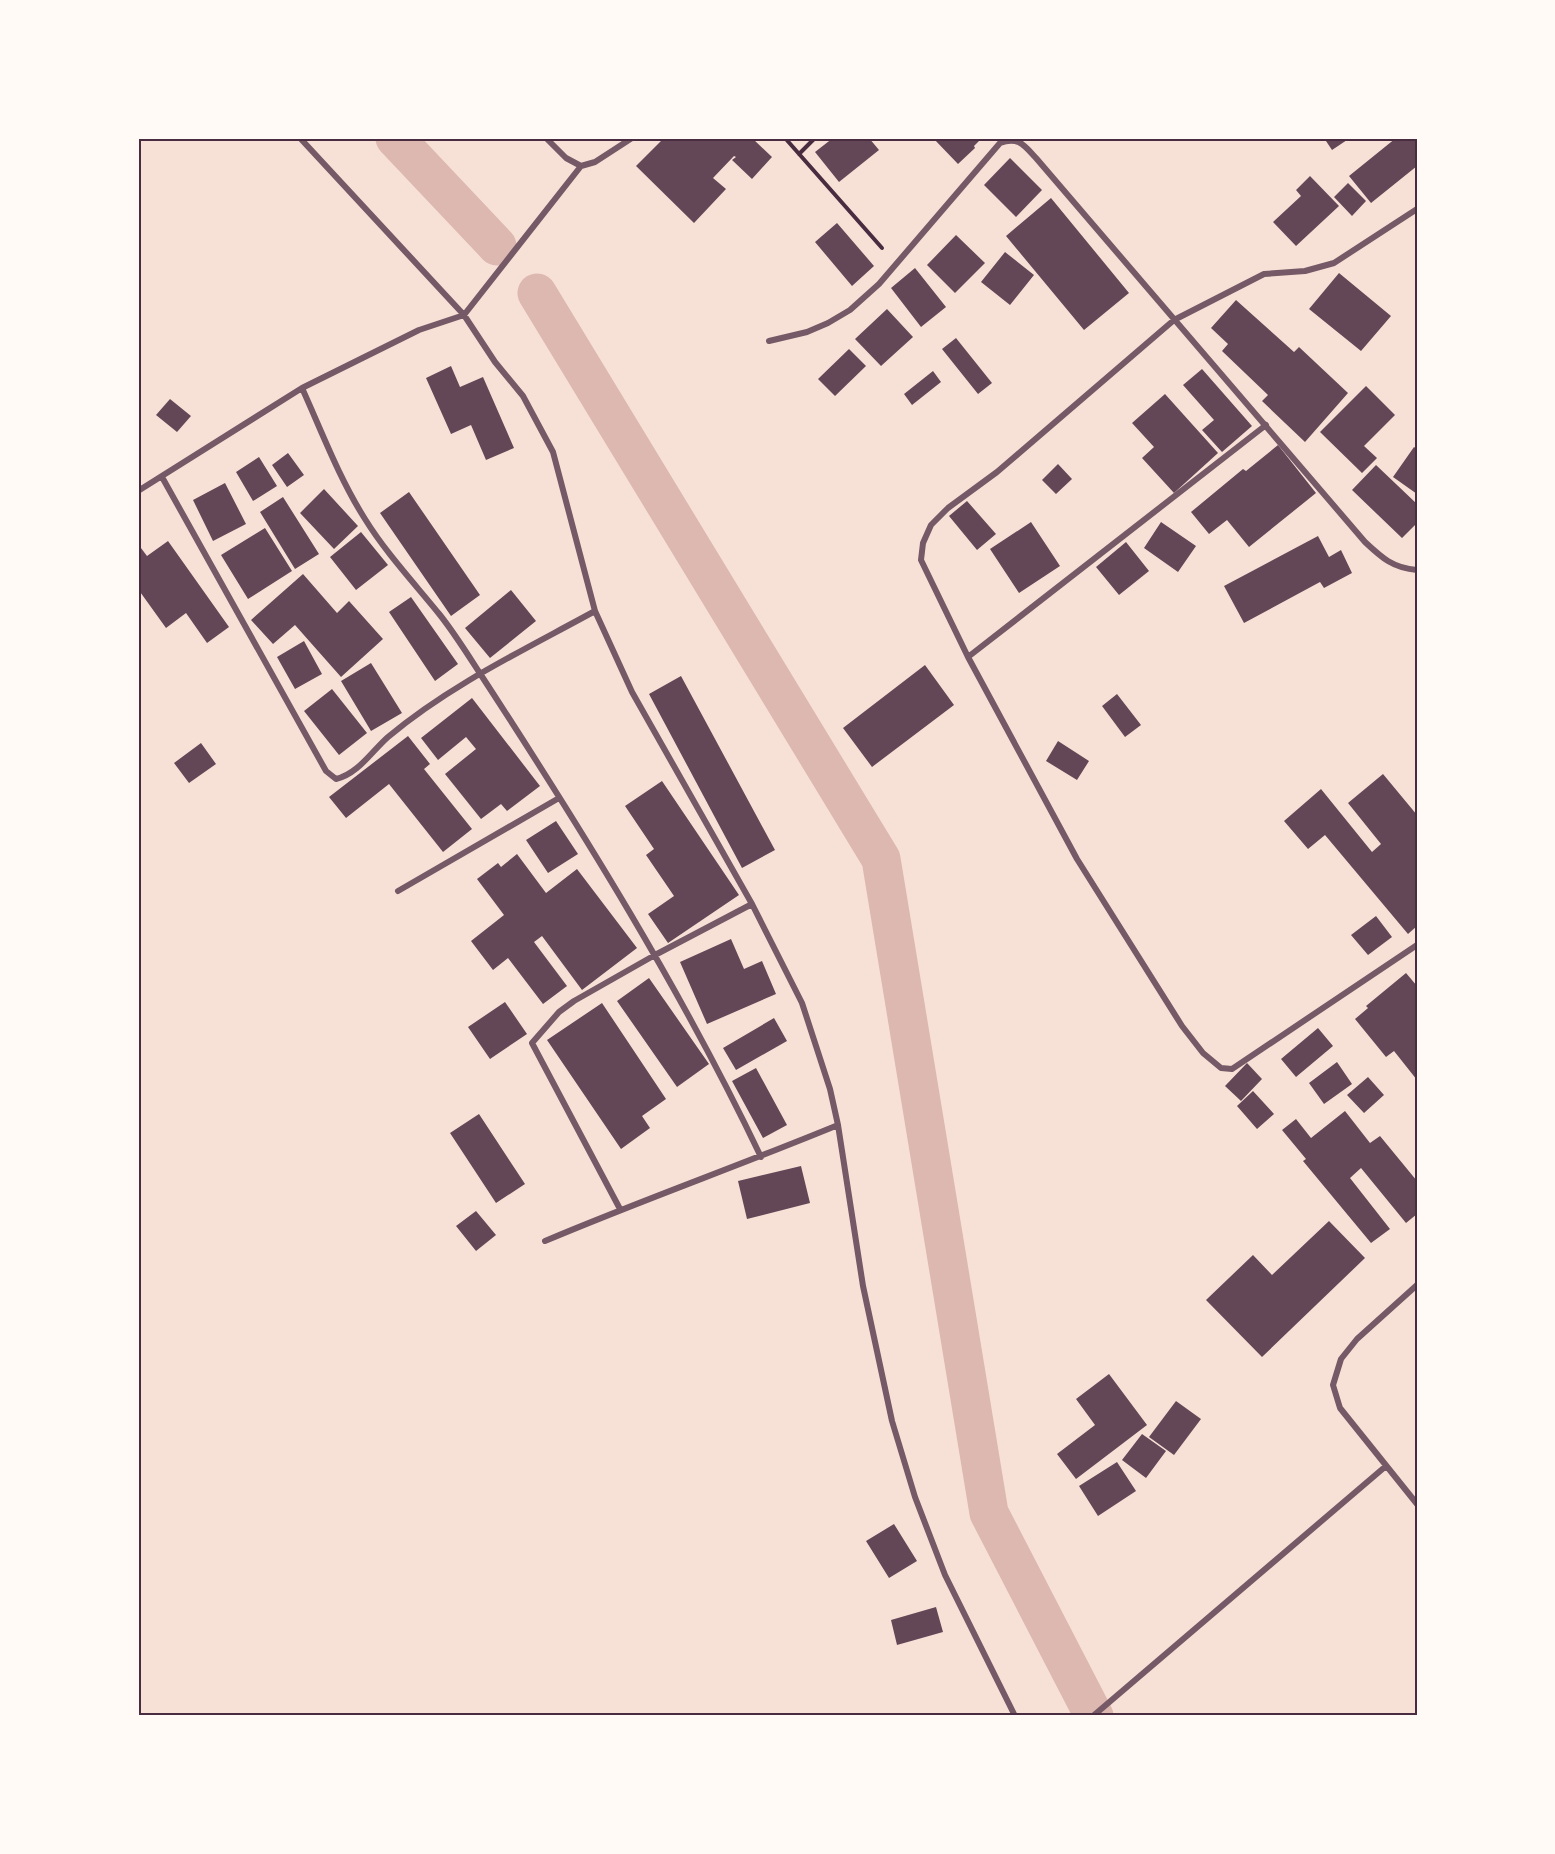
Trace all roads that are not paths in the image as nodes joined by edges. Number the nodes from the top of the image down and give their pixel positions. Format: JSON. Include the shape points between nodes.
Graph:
{"nodes":[{"id":1,"x":300,"y":138,"type":"edge"},
{"id":2,"x":546,"y":138,"type":"edge"},
{"id":3,"x":632,"y":138,"type":"edge"},
{"id":4,"x":1010,"y":139,"type":"edge"},
{"id":5,"x":581,"y":166,"type":"junction"},
{"id":6,"x":1417,"y":209,"type":"edge"},
{"id":7,"x":464,"y":315,"type":"junction"},
{"id":8,"x":1174,"y":320,"type":"junction"},
{"id":9,"x":769,"y":341,"type":"dead end"},
{"id":10,"x":302,"y":388,"type":"junction"},
{"id":11,"x":1266,"y":425,"type":"junction"},
{"id":12,"x":162,"y":477,"type":"junction"},
{"id":13,"x":138,"y":491,"type":"edge"},
{"id":14,"x":1417,"y":570,"type":"edge"},
{"id":15,"x":595,"y":611,"type":"junction"},
{"id":16,"x":968,"y":657,"type":"junction"},
{"id":17,"x":480,"y":674,"type":"junction"},
{"id":18,"x":559,"y":798,"type":"junction"},
{"id":19,"x":398,"y":891,"type":"dead end"},
{"id":20,"x":752,"y":904,"type":"junction"},
{"id":21,"x":1417,"y":945,"type":"edge"},
{"id":22,"x":655,"y":955,"type":"junction"},
{"id":23,"x":838,"y":1125,"type":"junction"},
{"id":24,"x":761,"y":1157,"type":"junction"},
{"id":25,"x":620,"y":1209,"type":"junction"},
{"id":26,"x":545,"y":1241,"type":"dead end"},
{"id":27,"x":1417,"y":1285,"type":"edge"},
{"id":28,"x":1386,"y":1466,"type":"junction"},
{"id":29,"x":1417,"y":1504,"type":"edge"},
{"id":30,"x":1014,"y":1716,"type":"edge"},
{"id":31,"x":1093,"y":1716,"type":"edge"}],
"edges":[{"from":1,"to":7,"type":"street"},
{"from":2,"to":5,"type":"street","via":[[566,158]]},
{"from":3,"to":5,"type":"street","via":[[595,162]]},
{"from":4,"to":8,"type":"street","via":[[1018,141],[1036,158]]},
{"from":4,"to":9,"type":"street","via":[[991,151],[897,264],[850,310],[807,332]]},
{"from":5,"to":7,"type":"street"},
{"from":6,"to":8,"type":"street","via":[[1334,263],[1305,271],[1264,274]]},
{"from":7,"to":10,"type":"street","via":[[419,330]]},
{"from":7,"to":15,"type":"street","via":[[523,396],[553,452]]},
{"from":8,"to":11,"type":"street"},
{"from":8,"to":16,"type":"street","via":[[931,525],[922,543],[921,560]]},
{"from":10,"to":12,"type":"street"},
{"from":10,"to":17,"type":"street","via":[[335,464],[365,519]]},
{"from":11,"to":14,"type":"street","via":[[1365,542],[1383,559]]},
{"from":11,"to":16,"type":"street"},
{"from":12,"to":13,"type":"street"},
{"from":12,"to":17,"type":"street","via":[[326,771],[336,779],[348,776],[387,738],[432,703]]},
{"from":15,"to":17,"type":"street"},
{"from":15,"to":20,"type":"street","via":[[632,692]]},
{"from":16,"to":21,"type":"street","via":[[1077,860],[1182,1026],[1221,1068],[1232,1069]]},
{"from":17,"to":18,"type":"street"},
{"from":18,"to":19,"type":"street"},
{"from":18,"to":22,"type":"street"},
{"from":20,"to":22,"type":"street"},
{"from":20,"to":23,"type":"street","via":[[802,1003]]},
{"from":22,"to":24,"type":"street"},
{"from":22,"to":25,"type":"street","via":[[559,1012],[532,1043]]},
{"from":23,"to":24,"type":"street"},
{"from":23,"to":30,"type":"street","via":[[863,1286],[892,1420],[915,1497],[945,1575]]},
{"from":24,"to":25,"type":"street"},
{"from":25,"to":26,"type":"street"},
{"from":27,"to":28,"type":"street","via":[[1341,1359],[1333,1385],[1340,1408]]},
{"from":28,"to":29,"type":"street"},
{"from":28,"to":31,"type":"street"}]}
